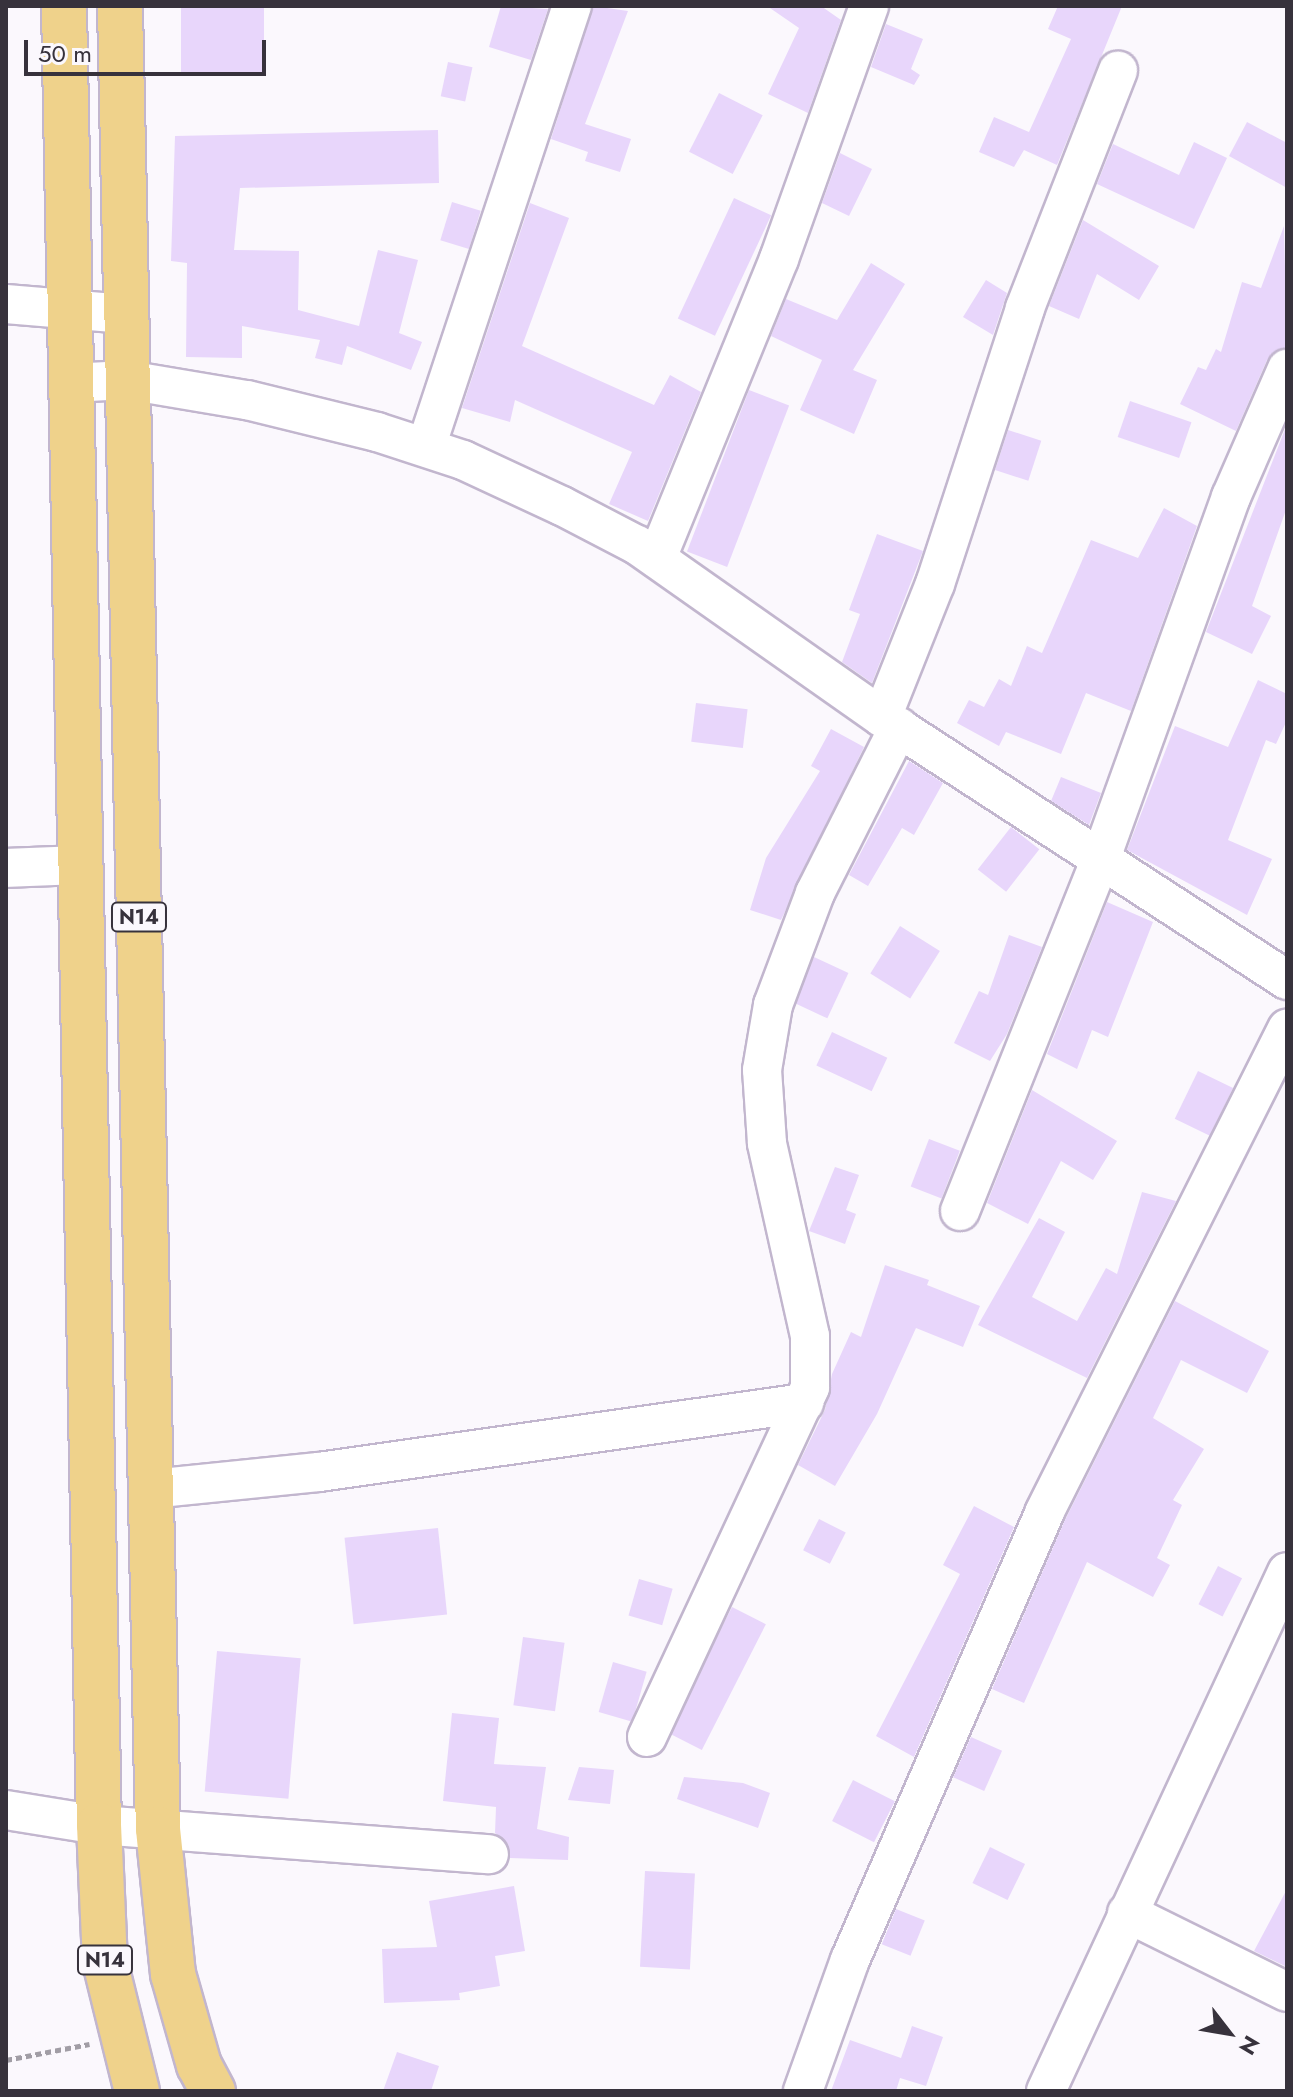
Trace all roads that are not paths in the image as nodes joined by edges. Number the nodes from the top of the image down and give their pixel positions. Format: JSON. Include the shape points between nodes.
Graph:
{"nodes":[{"id":1,"x":64,"y":6,"type":"edge"},
{"id":2,"x":120,"y":6,"type":"edge"},
{"id":3,"x":572,"y":6,"type":"edge"},
{"id":4,"x":869,"y":6,"type":"edge"},
{"id":5,"x":1118,"y":71,"type":"dead end"},
{"id":6,"x":6,"y":304,"type":"edge"},
{"id":7,"x":69,"y":311,"type":"junction"},
{"id":8,"x":126,"y":314,"type":"junction"},
{"id":9,"x":1287,"y":369,"type":"edge"},
{"id":10,"x":127,"y":380,"type":"junction"},
{"id":11,"x":69,"y":383,"type":"junction"},
{"id":12,"x":426,"y":447,"type":"junction"},
{"id":13,"x":657,"y":558,"type":"junction"},
{"id":14,"x":891,"y":722,"type":"junction"},
{"id":15,"x":1101,"y":858,"type":"junction"},
{"id":16,"x":80,"y":865,"type":"junction"},
{"id":17,"x":6,"y":868,"type":"edge"},
{"id":18,"x":1287,"y":980,"type":"edge"},
{"id":19,"x":1287,"y":1029,"type":"edge"},
{"id":20,"x":960,"y":1211,"type":"dead end"},
{"id":21,"x":804,"y":1403,"type":"junction"},
{"id":22,"x":151,"y":1489,"type":"junction"},
{"id":23,"x":1287,"y":1572,"type":"edge"},
{"id":24,"x":647,"y":1737,"type":"dead end"},
{"id":25,"x":6,"y":1810,"type":"edge"},
{"id":26,"x":99,"y":1825,"type":"junction"},
{"id":27,"x":158,"y":1829,"type":"junction"},
{"id":28,"x":489,"y":1854,"type":"dead end"},
{"id":29,"x":1127,"y":1913,"type":"junction"},
{"id":30,"x":1287,"y":1992,"type":"edge"},
{"id":31,"x":132,"y":2078,"type":"edge"},
{"id":32,"x":213,"y":2091,"type":"edge"},
{"id":33,"x":803,"y":2091,"type":"edge"},
{"id":34,"x":1046,"y":2091,"type":"edge"}],
"edges":[{"from":1,"to":7,"type":"main road","number":"N14"},
{"from":2,"to":8,"type":"main road","number":"N14"},
{"from":3,"to":12,"type":"street"},
{"from":4,"to":13,"type":"street","via":[[779,259]]},
{"from":5,"to":14,"type":"street","via":[[1025,308]]},
{"from":6,"to":7,"type":"street"},
{"from":7,"to":8,"type":"street"},
{"from":7,"to":11,"type":"main road","number":"N14"},
{"from":8,"to":10,"type":"main road","number":"N14"},
{"from":9,"to":15,"type":"street","via":[[1231,497]]},
{"from":10,"to":11,"type":"street"},
{"from":10,"to":12,"type":"street","via":[[247,400]]},
{"from":10,"to":22,"type":"main road","number":"N14"},
{"from":11,"to":16,"type":"main road","number":"N14"},
{"from":12,"to":13,"type":"street","via":[[562,506]]},
{"from":13,"to":14,"type":"street"},
{"from":14,"to":15,"type":"street"},
{"from":14,"to":21,"type":"street","via":[[815,893],[773,1005],[762,1070],[767,1143],[810,1336],[810,1387]]},
{"from":15,"to":18,"type":"street"},
{"from":15,"to":20,"type":"street"},
{"from":16,"to":17,"type":"street"},
{"from":16,"to":26,"type":"main road","number":"N14"},
{"from":19,"to":33,"type":"street","via":[[1044,1513],[850,1960]]},
{"from":21,"to":22,"type":"street","via":[[319,1472]]},
{"from":21,"to":24,"type":"street"},
{"from":22,"to":27,"type":"main road","number":"N14"},
{"from":23,"to":29,"type":"street"},
{"from":25,"to":26,"type":"street"},
{"from":26,"to":27,"type":"street"},
{"from":26,"to":31,"type":"main road","number":"N14","via":[[105,1962]]},
{"from":27,"to":28,"type":"street"},
{"from":27,"to":32,"type":"main road","number":"N14","via":[[173,1974],[199,2065]]},
{"from":29,"to":30,"type":"street"},
{"from":29,"to":34,"type":"street"}]}
